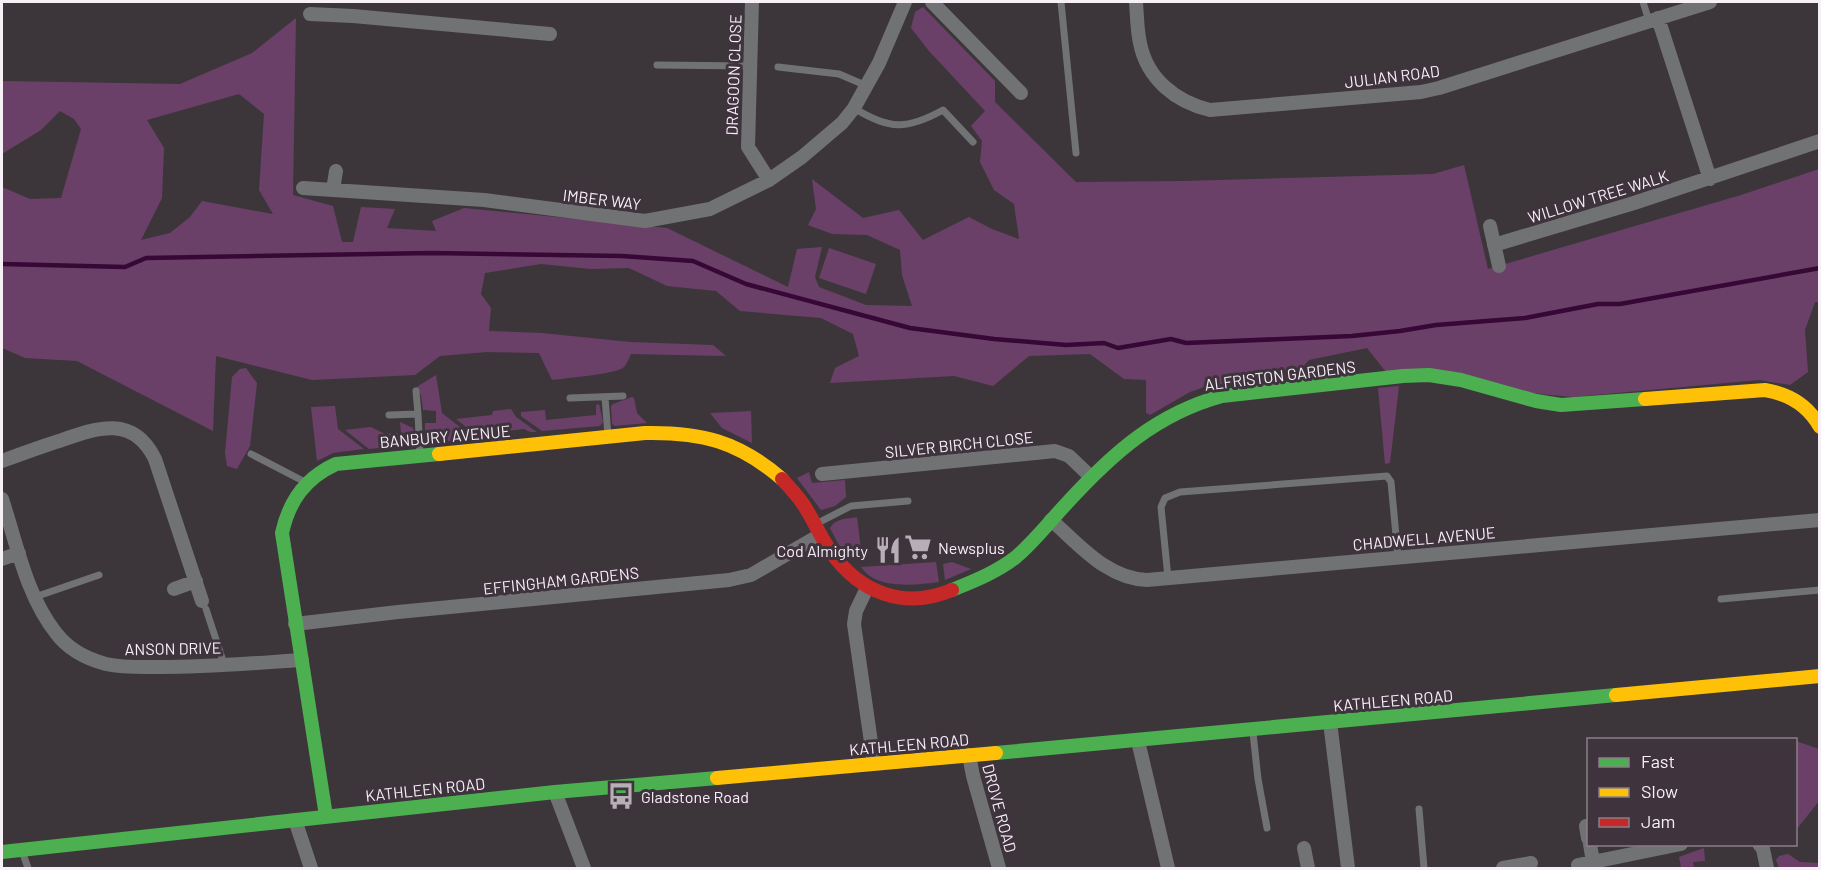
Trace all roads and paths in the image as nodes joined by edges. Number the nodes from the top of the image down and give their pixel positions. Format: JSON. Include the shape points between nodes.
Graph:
{"nodes":[{"id":1,"x":752,"y":2,"type":"edge"},
{"id":2,"x":905,"y":2,"type":"edge"},
{"id":3,"x":932,"y":2,"type":"edge"},
{"id":4,"x":1061,"y":2,"type":"edge"},
{"id":5,"x":1136,"y":2,"type":"edge"},
{"id":6,"x":1643,"y":2,"type":"edge"},
{"id":7,"x":1710,"y":2,"type":"edge"},
{"id":8,"x":354,"y":9,"type":"edge"},
{"id":9,"x":310,"y":14,"type":"dead end"},
{"id":10,"x":1654,"y":19,"type":"junction"},
{"id":11,"x":550,"y":34,"type":"dead end"},
{"id":12,"x":657,"y":64,"type":"dead end"},
{"id":13,"x":748,"y":66,"type":"junction"},
{"id":14,"x":778,"y":67,"type":"dead end"},
{"id":15,"x":867,"y":86,"type":"junction"},
{"id":16,"x":1021,"y":93,"type":"dead end"},
{"id":17,"x":854,"y":108,"type":"junction"},
{"id":18,"x":1820,"y":141,"type":"edge"},
{"id":19,"x":973,"y":142,"type":"dead end"},
{"id":20,"x":1076,"y":153,"type":"dead end"},
{"id":21,"x":336,"y":171,"type":"dead end"},
{"id":22,"x":1710,"y":179,"type":"junction"},
{"id":23,"x":768,"y":180,"type":"junction"},
{"id":24,"x":303,"y":188,"type":"dead end"},
{"id":25,"x":333,"y":190,"type":"junction"},
{"id":26,"x":1490,"y":226,"type":"dead end"},
{"id":27,"x":1494,"y":245,"type":"junction"},
{"id":28,"x":1499,"y":266,"type":"dead end"},
{"id":29,"x":416,"y":391,"type":"dead end"},
{"id":30,"x":623,"y":396,"type":"dead end"},
{"id":31,"x":605,"y":397,"type":"junction"},
{"id":32,"x":570,"y":398,"type":"dead end"},
{"id":33,"x":418,"y":414,"type":"junction"},
{"id":34,"x":389,"y":415,"type":"dead end"},
{"id":35,"x":1818,"y":420,"type":"edge"},
{"id":36,"x":608,"y":437,"type":"junction"},
{"id":37,"x":251,"y":454,"type":"dead end"},
{"id":38,"x":420,"y":455,"type":"junction"},
{"id":39,"x":2,"y":461,"type":"edge"},
{"id":40,"x":822,"y":474,"type":"dead end"},
{"id":41,"x":1091,"y":477,"type":"junction"},
{"id":42,"x":307,"y":483,"type":"junction"},
{"id":43,"x":2,"y":499,"type":"edge"},
{"id":44,"x":908,"y":501,"type":"dead end"},
{"id":45,"x":1051,"y":520,"type":"junction"},
{"id":46,"x":1820,"y":520,"type":"edge"},
{"id":47,"x":818,"y":530,"type":"junction"},
{"id":48,"x":19,"y":553,"type":"junction"},
{"id":49,"x":1398,"y":557,"type":"junction"},
{"id":50,"x":2,"y":559,"type":"edge"},
{"id":51,"x":99,"y":575,"type":"dead end"},
{"id":52,"x":1168,"y":578,"type":"junction"},
{"id":53,"x":196,"y":581,"type":"junction"},
{"id":54,"x":867,"y":588,"type":"junction"},
{"id":55,"x":174,"y":589,"type":"dead end"},
{"id":56,"x":1820,"y":590,"type":"edge"},
{"id":57,"x":35,"y":597,"type":"junction"},
{"id":58,"x":1721,"y":599,"type":"dead end"},
{"id":59,"x":204,"y":605,"type":"joint"},
{"id":60,"x":295,"y":624,"type":"junction"},
{"id":61,"x":302,"y":660,"type":"junction"},
{"id":62,"x":224,"y":664,"type":"junction"},
{"id":63,"x":1820,"y":676,"type":"edge"},
{"id":64,"x":1330,"y":722,"type":"junction"},
{"id":65,"x":1253,"y":729,"type":"junction"},
{"id":66,"x":1138,"y":741,"type":"junction"},
{"id":67,"x":969,"y":755,"type":"junction"},
{"id":68,"x":874,"y":763,"type":"junction"},
{"id":69,"x":555,"y":792,"type":"junction"},
{"id":70,"x":1419,"y":809,"type":"dead end"},
{"id":71,"x":326,"y":816,"type":"junction"},
{"id":72,"x":295,"y":819,"type":"junction"},
{"id":73,"x":1268,"y":828,"type":"dead end"},
{"id":74,"x":1590,"y":846,"type":"edge"},
{"id":75,"x":1671,"y":846,"type":"edge"},
{"id":76,"x":1761,"y":846,"type":"edge"},
{"id":77,"x":1304,"y":848,"type":"dead end"},
{"id":78,"x":22,"y":849,"type":"junction"},
{"id":79,"x":2,"y":852,"type":"edge"},
{"id":80,"x":1593,"y":862,"type":"junction"},
{"id":81,"x":1531,"y":863,"type":"dead end"},
{"id":82,"x":1578,"y":865,"type":"dead end"},
{"id":83,"x":28,"y":868,"type":"edge"},
{"id":84,"x":311,"y":868,"type":"edge"},
{"id":85,"x":584,"y":868,"type":"edge"},
{"id":86,"x":999,"y":868,"type":"edge"},
{"id":87,"x":1168,"y":868,"type":"edge"},
{"id":88,"x":1308,"y":868,"type":"edge"},
{"id":89,"x":1348,"y":868,"type":"edge"},
{"id":90,"x":1424,"y":868,"type":"edge"},
{"id":91,"x":1503,"y":868,"type":"edge"},
{"id":92,"x":1767,"y":868,"type":"edge"}],
"edges":[{"from":1,"to":13,"type":"street","name":"DRAGOON CLOSE"},
{"from":2,"to":15,"type":"street","name":"IMBER WAY"},
{"from":3,"to":16,"type":"street"},
{"from":4,"to":20,"type":"lane"},
{"from":5,"to":10,"type":"street","name":"JULIAN ROAD","via":[[1140,44],[1155,77],[1181,100],[1210,110],[1421,92]]},
{"from":6,"to":10,"type":"lane"},
{"from":7,"to":10,"type":"street","name":"JULIAN ROAD"},
{"from":8,"to":9,"type":"street"},
{"from":8,"to":11,"type":"street"},
{"from":10,"to":22,"type":"street"},
{"from":12,"to":13,"type":"lane"},
{"from":13,"to":23,"type":"street","name":"DRAGOON CLOSE","via":[[748,147]]},
{"from":14,"to":15,"type":"lane","via":[[839,74]]},
{"from":15,"to":17,"type":"street","name":"IMBER WAY"},
{"from":17,"to":19,"type":"lane","via":[[893,126],[926,120],[943,110]]},
{"from":17,"to":23,"type":"street","name":"IMBER WAY","via":[[802,157]]},
{"from":18,"to":22,"type":"street","name":"WILLOW TREE WALK"},
{"from":21,"to":25,"type":"street"},
{"from":22,"to":27,"type":"street","name":"WILLOW TREE WALK"},
{"from":23,"to":25,"type":"street","name":"IMBER WAY","via":[[710,209],[645,221],[484,200]]},
{"from":24,"to":25,"type":"street","name":"IMBER WAY"},
{"from":26,"to":27,"type":"street"},
{"from":27,"to":28,"type":"street"},
{"from":29,"to":33,"type":"lane"},
{"from":30,"to":31,"type":"lane"},
{"from":31,"to":32,"type":"lane"},
{"from":31,"to":36,"type":"lane"},
{"from":33,"to":34,"type":"lane"},
{"from":33,"to":38,"type":"lane"},
{"from":35,"to":41,"type":"street","name":"ALFRISTON GARDENS","via":[[1794,399],[1765,390],[1561,405],[1461,380],[1414,375],[1209,398],[1147,430]]},
{"from":36,"to":38,"type":"street","name":"BANBURY AVENUE"},
{"from":36,"to":47,"type":"street","name":"BANBURY AVENUE","via":[[678,432],[734,445],[789,487]]},
{"from":37,"to":42,"type":"lane"},
{"from":38,"to":42,"type":"street","name":"BANBURY AVENUE","via":[[336,464]]},
{"from":39,"to":53,"type":"street","via":[[94,429],[115,427],[131,432],[147,445],[155,459]]},
{"from":40,"to":41,"type":"street","name":"SILVER BIRCH CLOSE","via":[[1055,451],[1069,456]]},
{"from":41,"to":45,"type":"street","name":"ALFRISTON GARDENS"},
{"from":42,"to":60,"type":"street","name":"BANBURY AVENUE","via":[[291,502],[282,533]]},
{"from":43,"to":48,"type":"street","name":"ANSON DRIVE"},
{"from":44,"to":47,"type":"lane","via":[[851,506]]},
{"from":45,"to":52,"type":"street","name":"CHADWELL AVENUE","via":[[1097,561],[1119,574],[1138,579]]},
{"from":45,"to":54,"type":"street","name":"ALFRISTON GARDENS","via":[[1009,562],[943,593],[911,599]]},
{"from":46,"to":49,"type":"street","name":"CHADWELL AVENUE"},
{"from":47,"to":54,"type":"street","name":"BANBURY AVENUE","via":[[844,569]]},
{"from":47,"to":60,"type":"street","name":"EFFINGHAM GARDENS","via":[[760,570],[740,578]]},
{"from":48,"to":50,"type":"street"},
{"from":48,"to":57,"type":"street","name":"ANSON DRIVE"},
{"from":49,"to":52,"type":"street","name":"CHADWELL AVENUE"},
{"from":49,"to":52,"type":"lane","via":[[1391,482],[1387,476],[1180,492],[1169,495],[1161,507]]},
{"from":51,"to":57,"type":"lane"},
{"from":53,"to":55,"type":"street"},
{"from":53,"to":59,"type":"street"},
{"from":54,"to":68,"type":"street","via":[[854,624]]},
{"from":56,"to":58,"type":"lane"},
{"from":57,"to":62,"type":"street","name":"ANSON DRIVE","via":[[58,635],[72,649],[95,660],[134,667]]},
{"from":59,"to":62,"type":"lane"},
{"from":60,"to":61,"type":"street","name":"BANBURY AVENUE"},
{"from":61,"to":62,"type":"street","name":"ANSON DRIVE"},
{"from":61,"to":71,"type":"street","name":"BANBURY AVENUE"},
{"from":63,"to":64,"type":"street","name":"KATHLEEN ROAD"},
{"from":64,"to":65,"type":"street","name":"KATHLEEN ROAD"},
{"from":64,"to":89,"type":"street"},
{"from":65,"to":66,"type":"street","name":"KATHLEEN ROAD"},
{"from":65,"to":73,"type":"lane"},
{"from":66,"to":67,"type":"street","name":"KATHLEEN ROAD"},
{"from":66,"to":87,"type":"street"},
{"from":67,"to":68,"type":"street","name":"KATHLEEN ROAD"},
{"from":67,"to":86,"type":"street","name":"DROVE ROAD"},
{"from":68,"to":69,"type":"street","name":"KATHLEEN ROAD"},
{"from":69,"to":71,"type":"street","name":"KATHLEEN ROAD"},
{"from":69,"to":85,"type":"street"},
{"from":70,"to":90,"type":"lane"},
{"from":71,"to":72,"type":"street","name":"KATHLEEN ROAD"},
{"from":72,"to":78,"type":"street","name":"KATHLEEN ROAD"},
{"from":72,"to":84,"type":"street"},
{"from":74,"to":80,"type":"street"},
{"from":75,"to":80,"type":"street"},
{"from":76,"to":92,"type":"street"},
{"from":77,"to":88,"type":"street"},
{"from":78,"to":79,"type":"street","name":"KATHLEEN ROAD"},
{"from":78,"to":83,"type":"lane"},
{"from":80,"to":82,"type":"street"},
{"from":81,"to":91,"type":"street"}]}
